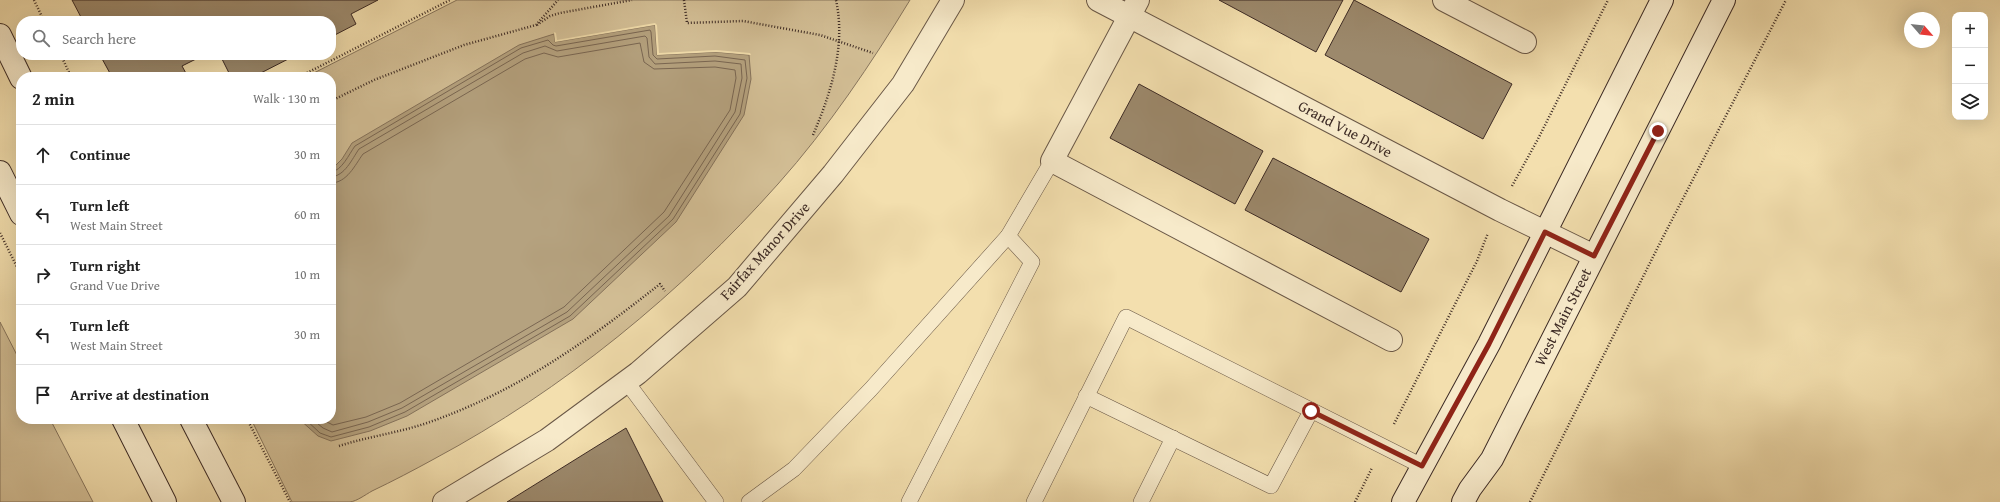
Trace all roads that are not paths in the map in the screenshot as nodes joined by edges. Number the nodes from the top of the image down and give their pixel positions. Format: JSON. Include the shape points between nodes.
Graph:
{"nodes":[{"id":1,"x":953,"y":0,"type":"edge"},
{"id":2,"x":1098,"y":0,"type":"edge"},
{"id":3,"x":1444,"y":0,"type":"edge"},
{"id":4,"x":1662,"y":0,"type":"edge"},
{"id":5,"x":1724,"y":0,"type":"edge"},
{"id":6,"x":1134,"y":8,"type":"edge"},
{"id":7,"x":0,"y":35,"type":"edge"},
{"id":8,"x":1525,"y":42,"type":"dead end"},
{"id":9,"x":18,"y":72,"type":"edge"},
{"id":10,"x":1052,"y":161,"type":"junction"},
{"id":11,"x":0,"y":172,"type":"edge"},
{"id":12,"x":16,"y":204,"type":"edge"},
{"id":13,"x":1545,"y":232,"type":"junction"},
{"id":14,"x":1008,"y":236,"type":"junction"},
{"id":15,"x":1594,"y":256,"type":"junction"},
{"id":16,"x":1391,"y":340,"type":"dead end"},
{"id":17,"x":626,"y":381,"type":"junction"},
{"id":18,"x":1086,"y":396,"type":"junction"},
{"id":19,"x":1311,"y":411,"type":"junction"},
{"id":20,"x":126,"y":424,"type":"edge"},
{"id":21,"x":194,"y":424,"type":"edge"},
{"id":22,"x":1173,"y":438,"type":"junction"},
{"id":23,"x":1422,"y":466,"type":"junction"},
{"id":24,"x":165,"y":502,"type":"edge"},
{"id":25,"x":234,"y":502,"type":"edge"},
{"id":26,"x":444,"y":502,"type":"edge"},
{"id":27,"x":716,"y":502,"type":"edge"},
{"id":28,"x":749,"y":502,"type":"edge"},
{"id":29,"x":908,"y":502,"type":"edge"},
{"id":30,"x":1034,"y":502,"type":"edge"},
{"id":31,"x":1142,"y":502,"type":"edge"},
{"id":32,"x":1404,"y":502,"type":"edge"},
{"id":33,"x":1464,"y":502,"type":"edge"}],
"edges":[{"from":1,"to":17,"type":"street","name":"Fairfax Manor Drive","via":[[902,84],[833,174],[737,287]]},
{"from":2,"to":6,"type":"street","name":"Grand Vue Drive"},
{"from":3,"to":8,"type":"street"},
{"from":4,"to":13,"type":"street"},
{"from":5,"to":15,"type":"street","name":"West Main Street"},
{"from":6,"to":10,"type":"street"},
{"from":6,"to":13,"type":"street","name":"Grand Vue Drive","via":[[1500,210]]},
{"from":7,"to":9,"type":"street"},
{"from":10,"to":14,"type":"lane"},
{"from":10,"to":16,"type":"street"},
{"from":11,"to":12,"type":"street"},
{"from":13,"to":15,"type":"street","name":"Grand Vue Drive"},
{"from":13,"to":23,"type":"street","via":[[1489,344]]},
{"from":14,"to":28,"type":"lane","via":[[794,469]]},
{"from":14,"to":29,"type":"lane","via":[[1032,262]]},
{"from":15,"to":33,"type":"street","name":"West Main Street","via":[[1492,459]]},
{"from":17,"to":26,"type":"street","name":"Fairfax Manor Drive","via":[[546,440]]},
{"from":17,"to":27,"type":"lane"},
{"from":18,"to":19,"type":"lane","via":[[1126,317]]},
{"from":18,"to":22,"type":"lane"},
{"from":18,"to":30,"type":"lane"},
{"from":19,"to":22,"type":"lane","via":[[1271,486]]},
{"from":19,"to":23,"type":"lane"},
{"from":20,"to":24,"type":"street"},
{"from":21,"to":25,"type":"street"},
{"from":22,"to":31,"type":"lane"},
{"from":23,"to":32,"type":"street"}]}
